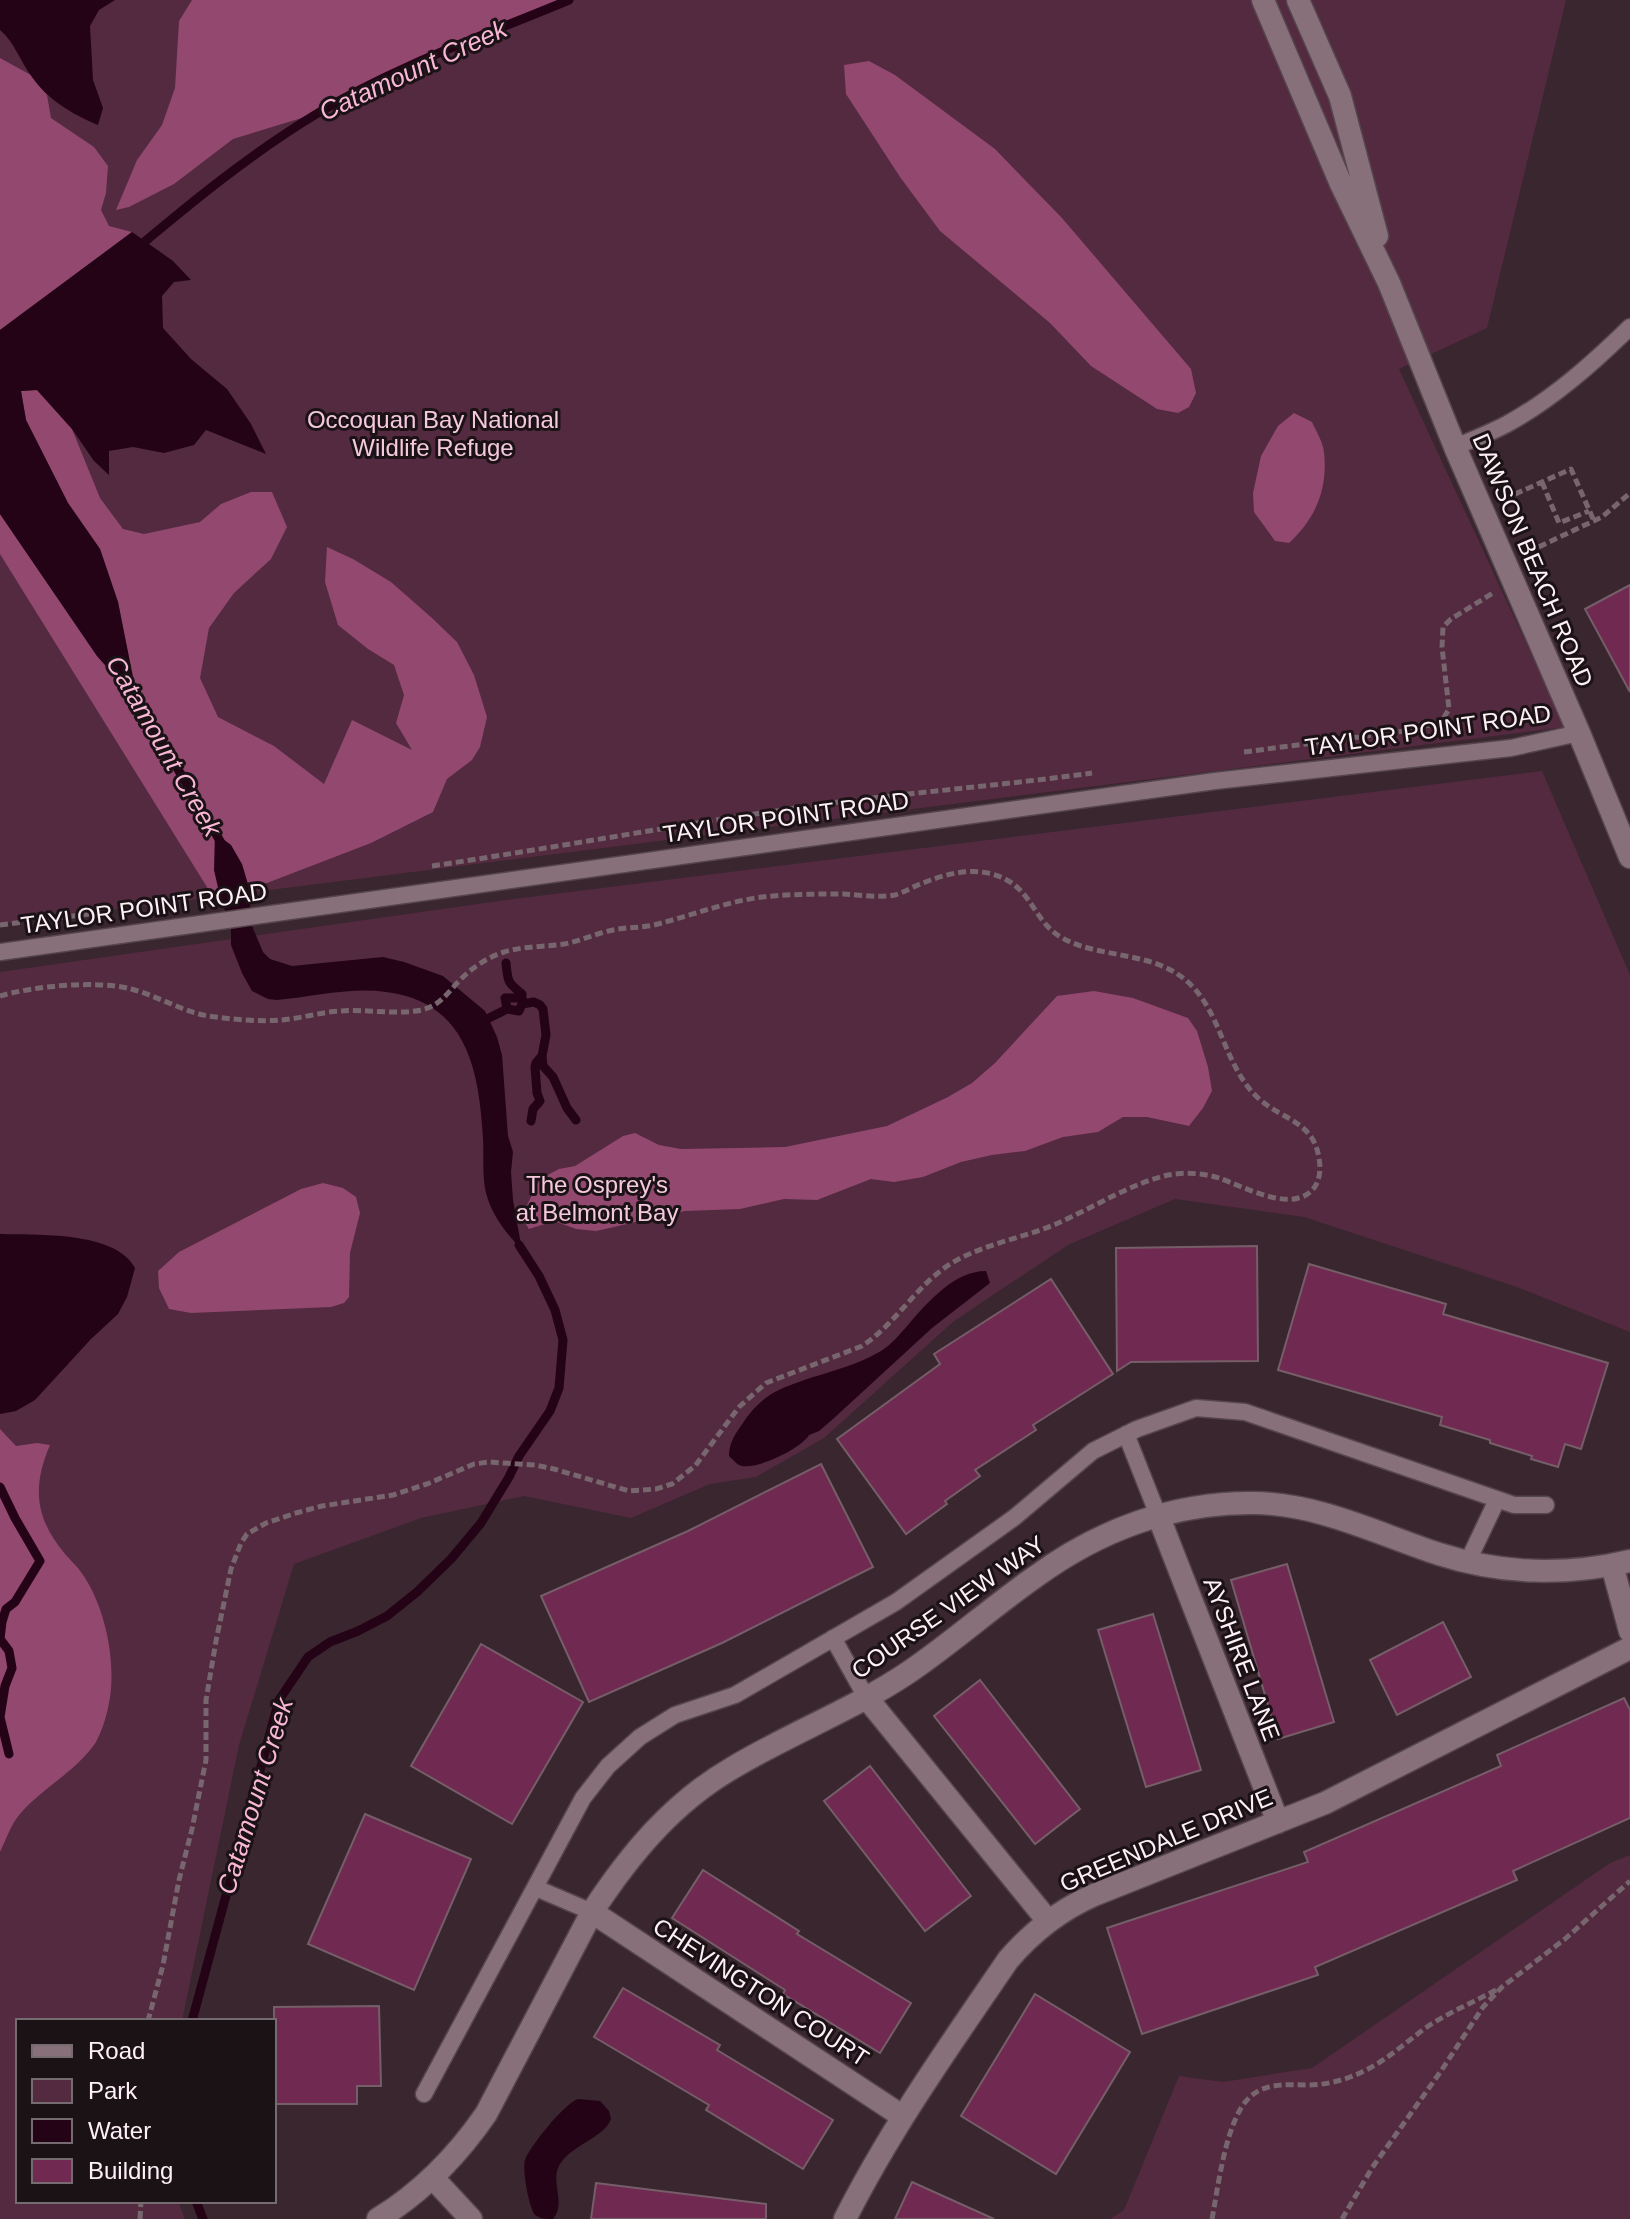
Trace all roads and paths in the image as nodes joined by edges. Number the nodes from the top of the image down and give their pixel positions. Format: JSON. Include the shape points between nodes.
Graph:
{"nodes":[{"id":1,"x":1263,"y":0,"type":"edge"},
{"id":2,"x":1298,"y":0,"type":"edge"},
{"id":3,"x":1389,"y":283,"type":"junction"},
{"id":4,"x":1630,"y":327,"type":"edge"},
{"id":5,"x":1455,"y":447,"type":"junction"},
{"id":6,"x":1542,"y":482,"type":"junction"},
{"id":7,"x":1630,"y":493,"type":"edge"},
{"id":8,"x":1481,"y":509,"type":"junction"},
{"id":9,"x":1589,"y":511,"type":"junction"},
{"id":10,"x":1594,"y":521,"type":"junction"},
{"id":11,"x":1526,"y":553,"type":"dead end"},
{"id":12,"x":1505,"y":586,"type":"dead end"},
{"id":13,"x":1579,"y":733,"type":"junction"},
{"id":14,"x":1237,"y":753,"type":"dead end"},
{"id":15,"x":1100,"y":772,"type":"dead end"},
{"id":16,"x":1630,"y":857,"type":"edge"},
{"id":17,"x":418,"y":868,"type":"dead end"},
{"id":18,"x":106,"y":912,"type":"dead end"},
{"id":19,"x":0,"y":925,"type":"edge"},
{"id":20,"x":0,"y":952,"type":"edge"},
{"id":21,"x":0,"y":996,"type":"edge"},
{"id":22,"x":1126,"y":1434,"type":"junction"},
{"id":23,"x":1497,"y":1500,"type":"junction"},
{"id":24,"x":1546,"y":1505,"type":"dead end"},
{"id":25,"x":1158,"y":1515,"type":"junction"},
{"id":26,"x":1468,"y":1561,"type":"junction"},
{"id":27,"x":1621,"y":1563,"type":"edge"},
{"id":28,"x":1630,"y":1631,"type":"edge"},
{"id":29,"x":833,"y":1638,"type":"junction"},
{"id":30,"x":1630,"y":1648,"type":"edge"},
{"id":31,"x":866,"y":1697,"type":"junction"},
{"id":32,"x":1278,"y":1822,"type":"junction"},
{"id":33,"x":1630,"y":1881,"type":"edge"},
{"id":34,"x":536,"y":1888,"type":"junction"},
{"id":35,"x":592,"y":1912,"type":"junction"},
{"id":36,"x":1048,"y":1921,"type":"junction"},
{"id":37,"x":1502,"y":1987,"type":"junction"},
{"id":38,"x":149,"y":2019,"type":"edge"},
{"id":39,"x":424,"y":2094,"type":"dead end"},
{"id":40,"x":902,"y":2116,"type":"junction"},
{"id":41,"x":433,"y":2178,"type":"junction"},
{"id":42,"x":378,"y":2219,"type":"edge"},
{"id":43,"x":471,"y":2219,"type":"edge"},
{"id":44,"x":845,"y":2219,"type":"edge"},
{"id":45,"x":1212,"y":2219,"type":"edge"},
{"id":46,"x":1342,"y":2219,"type":"edge"}],
"edges":[{"from":1,"to":3,"type":"street","name":"DAWSON BEACH ROAD"},
{"from":2,"to":3,"type":"street","name":"DAWSON BEACH ROAD","via":[[1340,96]]},
{"from":3,"to":5,"type":"street","name":"DAWSON BEACH ROAD"},
{"from":4,"to":5,"type":"lane","via":[[1536,406]]},
{"from":5,"to":8,"type":"street","name":"DAWSON BEACH ROAD"},
{"from":6,"to":8,"type":"path"},
{"from":6,"to":9,"type":"path","via":[[1559,523]]},
{"from":6,"to":9,"type":"path","via":[[1571,469]]},
{"from":7,"to":10,"type":"path"},
{"from":8,"to":13,"type":"street","name":"DAWSON BEACH ROAD"},
{"from":9,"to":10,"type":"path"},
{"from":10,"to":11,"type":"path"},
{"from":12,"to":14,"type":"path","via":[[1443,627],[1449,709],[1437,723]]},
{"from":13,"to":16,"type":"street","name":"DAWSON BEACH ROAD"},
{"from":13,"to":20,"type":"lane","name":"TAYLOR POINT ROAD","via":[[1511,748],[1215,781]]},
{"from":15,"to":17,"type":"path","via":[[796,808]]},
{"from":18,"to":19,"type":"path"},
{"from":21,"to":38,"type":"path","via":[[66,986],[114,986],[209,1016],[268,1020],[342,1011],[419,1010],[439,1003],[469,972],[494,956],[518,949],[653,925],[743,900],[806,894],[891,896],[954,872],[983,872],[1015,883],[1060,937],[1157,964],[1186,980],[1216,1022],[1243,1081],[1275,1112],[1305,1128],[1320,1160],[1314,1189],[1292,1199],[1266,1196],[1202,1174],[1169,1175],[952,1263],[862,1346],[779,1376],[747,1397],[695,1466],[672,1484],[629,1491],[535,1465],[474,1464],[393,1495],[322,1506],[254,1528],[231,1569],[207,1690],[206,1760]]},
{"from":22,"to":23,"type":"lane","via":[[1196,1408],[1245,1412]]},
{"from":22,"to":25,"type":"lane"},
{"from":22,"to":29,"type":"lane","via":[[1093,1451],[1015,1517],[896,1602]]},
{"from":23,"to":24,"type":"lane"},
{"from":23,"to":26,"type":"lane"},
{"from":25,"to":26,"type":"street","name":"COURSE VIEW WAY","via":[[1200,1506],[1280,1505],[1333,1516]]},
{"from":25,"to":31,"type":"street","name":"COURSE VIEW WAY","via":[[1066,1556]]},
{"from":25,"to":32,"type":"street","name":"AYSHIRE LANE"},
{"from":26,"to":27,"type":"street","name":"COURSE VIEW WAY","via":[[1545,1571]]},
{"from":27,"to":28,"type":"street"},
{"from":29,"to":31,"type":"lane"},
{"from":29,"to":34,"type":"lane","via":[[735,1695],[675,1715],[640,1737],[583,1798]]},
{"from":30,"to":32,"type":"street","name":"GREENDALE DRIVE"},
{"from":31,"to":35,"type":"street","name":"COURSE VIEW WAY","via":[[732,1767],[691,1797],[635,1850]]},
{"from":31,"to":36,"type":"street"},
{"from":32,"to":36,"type":"street","name":"GREENDALE DRIVE","via":[[1094,1895]]},
{"from":33,"to":37,"type":"path"},
{"from":34,"to":35,"type":"lane"},
{"from":34,"to":39,"type":"lane"},
{"from":35,"to":40,"type":"street","name":"CHEVINGTON COURT"},
{"from":35,"to":41,"type":"street","name":"COURSE VIEW WAY","via":[[486,2114]]},
{"from":36,"to":40,"type":"street","name":"GREENDALE DRIVE","via":[[1008,1960]]},
{"from":37,"to":45,"type":"path","via":[[1445,2016],[1365,2071],[1318,2085],[1281,2084],[1249,2097],[1228,2140]]},
{"from":37,"to":46,"type":"path","via":[[1474,2019]]},
{"from":40,"to":44,"type":"street","name":"GREENDALE DRIVE"},
{"from":41,"to":42,"type":"street","name":"COURSE VIEW WAY"},
{"from":41,"to":43,"type":"street"}]}
